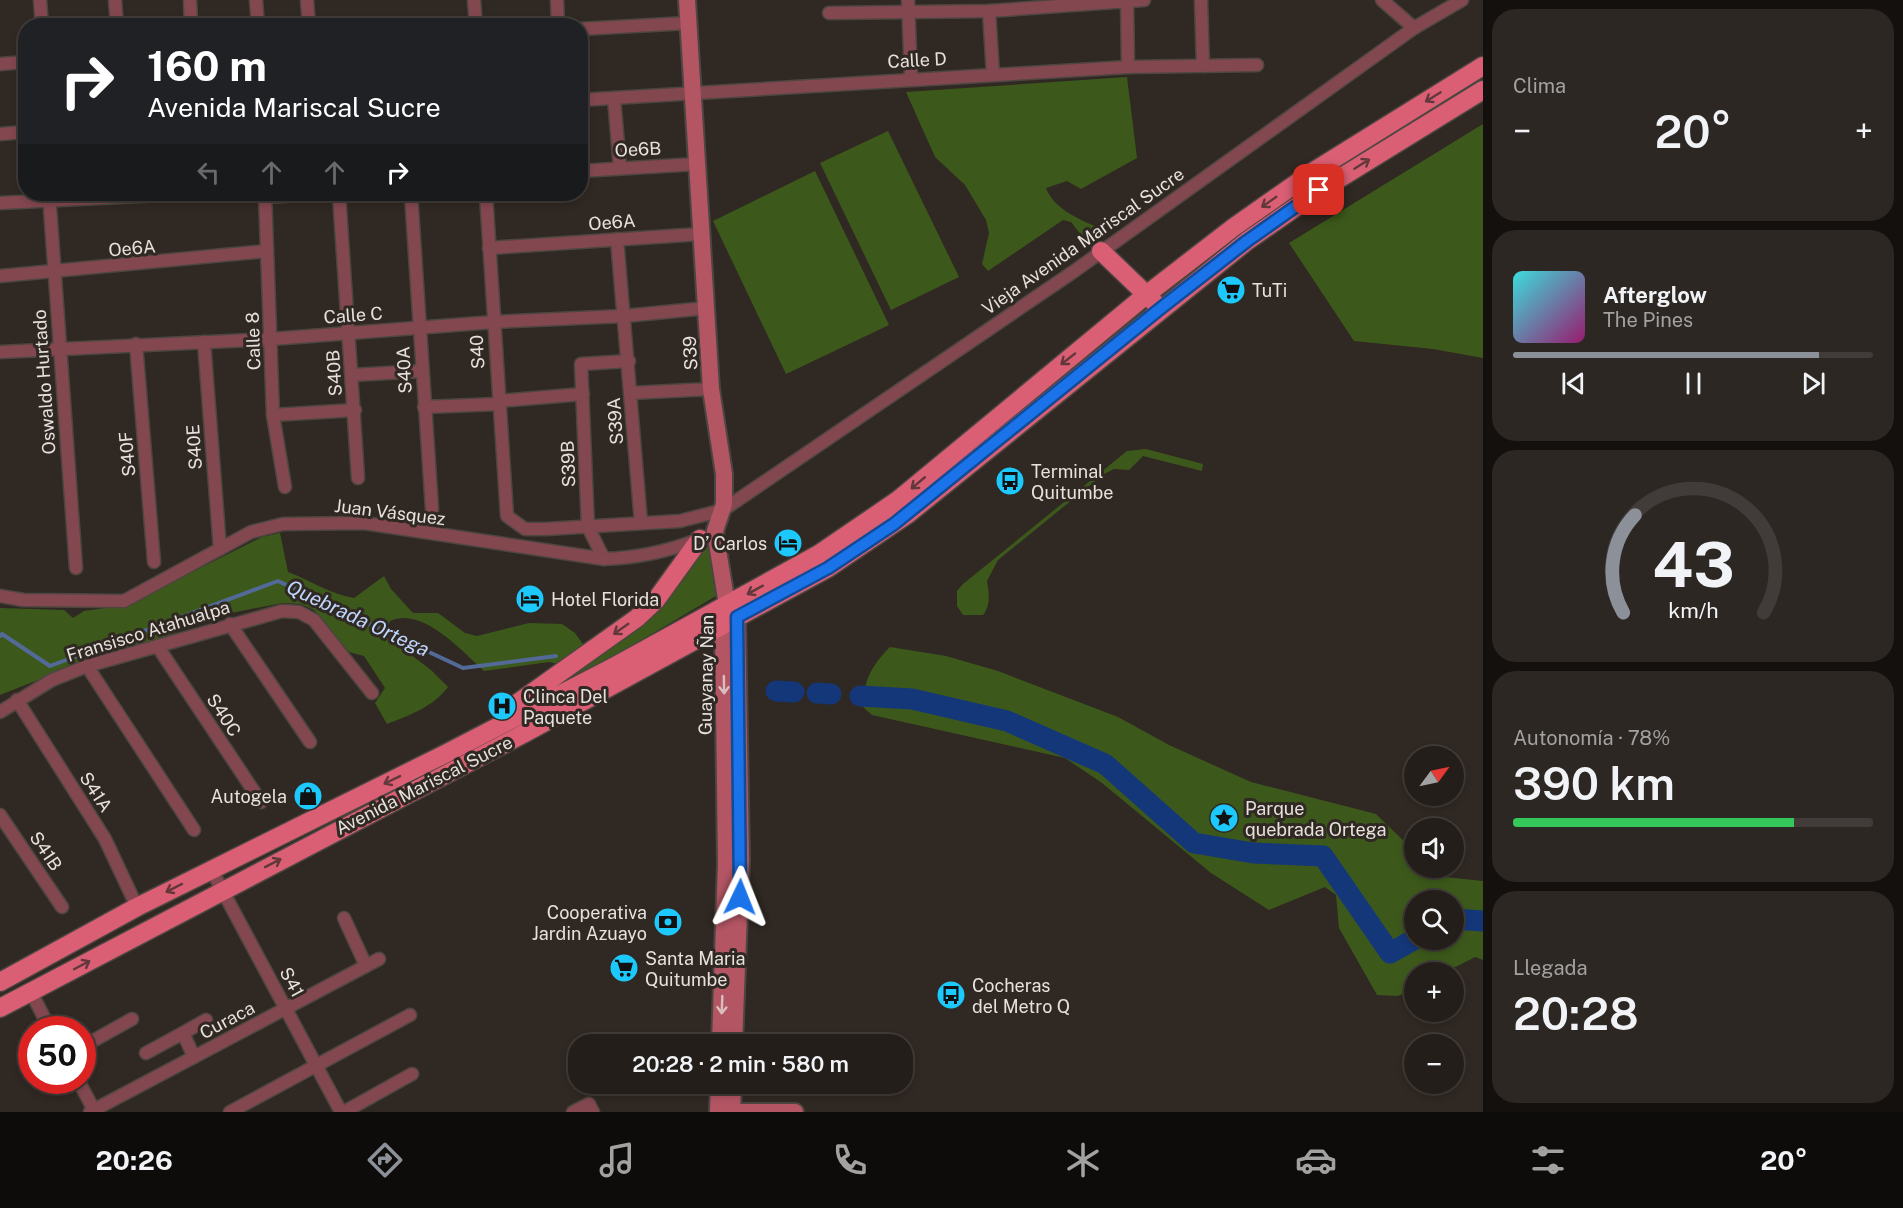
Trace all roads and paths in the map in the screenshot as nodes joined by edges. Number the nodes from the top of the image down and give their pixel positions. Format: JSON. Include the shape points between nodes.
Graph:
{"nodes":[{"id":1,"x":40,"y":0,"type":"edge"},
{"id":2,"x":116,"y":0,"type":"edge"},
{"id":3,"x":190,"y":0,"type":"edge"},
{"id":4,"x":256,"y":0,"type":"edge"},
{"id":5,"x":307,"y":0,"type":"edge"},
{"id":6,"x":474,"y":0,"type":"edge"},
{"id":7,"x":557,"y":0,"type":"edge"},
{"id":8,"x":687,"y":0,"type":"edge"},
{"id":9,"x":1144,"y":0,"type":"edge"},
{"id":10,"x":1201,"y":0,"type":"edge"},
{"id":11,"x":1382,"y":0,"type":"edge"},
{"id":12,"x":1462,"y":0,"type":"edge"},
{"id":13,"x":1127,"y":1,"type":"edge"},
{"id":14,"x":908,"y":6,"type":"edge"},
{"id":15,"x":989,"y":10,"type":"junction"},
{"id":16,"x":829,"y":13,"type":"dead end"},
{"id":17,"x":41,"y":18,"type":"edge"},
{"id":18,"x":117,"y":18,"type":"edge"},
{"id":19,"x":191,"y":18,"type":"edge"},
{"id":20,"x":257,"y":18,"type":"edge"},
{"id":21,"x":308,"y":18,"type":"edge"},
{"id":22,"x":475,"y":18,"type":"edge"},
{"id":23,"x":558,"y":18,"type":"edge"},
{"id":24,"x":688,"y":23,"type":"junction"},
{"id":25,"x":1414,"y":28,"type":"junction"},
{"id":26,"x":588,"y":29,"type":"edge"},
{"id":27,"x":18,"y":63,"type":"edge"},
{"id":28,"x":0,"y":64,"type":"edge"},
{"id":29,"x":1257,"y":65,"type":"dead end"},
{"id":30,"x":1203,"y":66,"type":"junction"},
{"id":31,"x":1483,"y":66,"type":"edge"},
{"id":32,"x":1128,"y":67,"type":"junction"},
{"id":33,"x":993,"y":74,"type":"junction"},
{"id":34,"x":912,"y":79,"type":"junction"},
{"id":35,"x":1483,"y":90,"type":"edge"},
{"id":36,"x":692,"y":95,"type":"junction"},
{"id":37,"x":614,"y":98,"type":"junction"},
{"id":38,"x":588,"y":100,"type":"edge"},
{"id":39,"x":18,"y":133,"type":"edge"},
{"id":40,"x":0,"y":134,"type":"edge"},
{"id":41,"x":697,"y":164,"type":"junction"},
{"id":42,"x":620,"y":168,"type":"junction"},
{"id":43,"x":588,"y":170,"type":"edge"},
{"id":44,"x":18,"y":201,"type":"edge"},
{"id":45,"x":49,"y":201,"type":"edge"},
{"id":46,"x":265,"y":201,"type":"edge"},
{"id":47,"x":340,"y":201,"type":"edge"},
{"id":48,"x":411,"y":201,"type":"edge"},
{"id":49,"x":486,"y":201,"type":"edge"},
{"id":50,"x":0,"y":203,"type":"edge"},
{"id":51,"x":701,"y":234,"type":"junction"},
{"id":52,"x":617,"y":239,"type":"junction"},
{"id":53,"x":489,"y":248,"type":"junction"},
{"id":54,"x":267,"y":251,"type":"junction"},
{"id":55,"x":1101,"y":251,"type":"junction"},
{"id":56,"x":55,"y":273,"type":"junction"},
{"id":57,"x":0,"y":276,"type":"edge"},
{"id":58,"x":1146,"y":295,"type":"junction"},
{"id":59,"x":707,"y":308,"type":"junction"},
{"id":60,"x":1161,"y":308,"type":"junction"},
{"id":61,"x":624,"y":316,"type":"junction"},
{"id":62,"x":494,"y":322,"type":"junction"},
{"id":63,"x":420,"y":329,"type":"junction"},
{"id":64,"x":349,"y":332,"type":"junction"},
{"id":65,"x":271,"y":339,"type":"junction"},
{"id":66,"x":204,"y":342,"type":"junction"},
{"id":67,"x":136,"y":344,"type":"junction"},
{"id":68,"x":59,"y":348,"type":"junction"},
{"id":69,"x":0,"y":352,"type":"edge"},
{"id":70,"x":628,"y":361,"type":"junction"},
{"id":71,"x":422,"y":370,"type":"junction"},
{"id":72,"x":352,"y":375,"type":"junction"},
{"id":73,"x":1040,"y":382,"type":"junction"},
{"id":74,"x":711,"y":389,"type":"junction"},
{"id":75,"x":631,"y":393,"type":"junction"},
{"id":76,"x":584,"y":394,"type":"junction"},
{"id":77,"x":1051,"y":397,"type":"junction"},
{"id":78,"x":498,"y":402,"type":"junction"},
{"id":79,"x":424,"y":407,"type":"junction"},
{"id":80,"x":355,"y":410,"type":"junction"},
{"id":81,"x":273,"y":415,"type":"junction"},
{"id":82,"x":358,"y":478,"type":"dead end"},
{"id":83,"x":285,"y":487,"type":"dead end"},
{"id":84,"x":432,"y":508,"type":"dead end"},
{"id":85,"x":723,"y":510,"type":"junction"},
{"id":86,"x":641,"y":523,"type":"junction"},
{"id":87,"x":588,"y":527,"type":"junction"},
{"id":88,"x":708,"y":535,"type":"junction"},
{"id":89,"x":220,"y":549,"type":"junction"},
{"id":90,"x":604,"y":559,"type":"junction"},
{"id":91,"x":154,"y":562,"type":"dead end"},
{"id":92,"x":76,"y":568,"type":"dead end"},
{"id":93,"x":0,"y":596,"type":"edge"},
{"id":94,"x":729,"y":615,"type":"junction"},
{"id":95,"x":230,"y":624,"type":"junction"},
{"id":96,"x":158,"y":647,"type":"junction"},
{"id":97,"x":87,"y":666,"type":"junction"},
{"id":98,"x":372,"y":693,"type":"dead end"},
{"id":99,"x":17,"y":700,"type":"junction"},
{"id":100,"x":562,"y":702,"type":"junction"},
{"id":101,"x":0,"y":712,"type":"edge"},
{"id":102,"x":310,"y":742,"type":"dead end"},
{"id":103,"x":445,"y":754,"type":"junction"},
{"id":104,"x":261,"y":802,"type":"dead end"},
{"id":105,"x":0,"y":815,"type":"edge"},
{"id":106,"x":194,"y":830,"type":"dead end"},
{"id":107,"x":210,"y":869,"type":"junction"},
{"id":108,"x":221,"y":890,"type":"junction"},
{"id":109,"x":62,"y":907,"type":"dead end"},
{"id":110,"x":136,"y":907,"type":"junction"},
{"id":111,"x":344,"y":918,"type":"dead end"},
{"id":112,"x":379,"y":959,"type":"dead end"},
{"id":113,"x":366,"y":966,"type":"junction"},
{"id":114,"x":0,"y":982,"type":"edge"},
{"id":115,"x":31,"y":992,"type":"junction"},
{"id":116,"x":0,"y":1008,"type":"edge"},
{"id":117,"x":286,"y":1009,"type":"junction"},
{"id":118,"x":410,"y":1015,"type":"dead end"},
{"id":119,"x":43,"y":1016,"type":"edge"},
{"id":120,"x":132,"y":1019,"type":"dead end"},
{"id":121,"x":206,"y":1020,"type":"dead end"},
{"id":122,"x":183,"y":1033,"type":"junction"},
{"id":123,"x":720,"y":1034,"type":"edge"},
{"id":124,"x":734,"y":1034,"type":"edge"},
{"id":125,"x":96,"y":1039,"type":"edge"},
{"id":126,"x":146,"y":1053,"type":"dead end"},
{"id":127,"x":194,"y":1057,"type":"junction"},
{"id":128,"x":316,"y":1065,"type":"junction"},
{"id":129,"x":412,"y":1074,"type":"dead end"},
{"id":130,"x":85,"y":1094,"type":"edge"},
{"id":131,"x":719,"y":1094,"type":"edge"},
{"id":132,"x":733,"y":1094,"type":"edge"},
{"id":133,"x":591,"y":1108,"type":"edge"},
{"id":134,"x":93,"y":1111,"type":"edge"},
{"id":135,"x":230,"y":1112,"type":"edge"},
{"id":136,"x":343,"y":1112,"type":"edge"},
{"id":137,"x":573,"y":1112,"type":"edge"},
{"id":138,"x":718,"y":1112,"type":"edge"},
{"id":139,"x":732,"y":1112,"type":"edge"},
{"id":140,"x":739,"y":1112,"type":"edge"},
{"id":141,"x":795,"y":1112,"type":"edge"}],
"edges":[{"from":1,"to":17,"type":"street"},
{"from":2,"to":18,"type":"street"},
{"from":3,"to":19,"type":"street"},
{"from":4,"to":20,"type":"street"},
{"from":5,"to":21,"type":"street"},
{"from":6,"to":22,"type":"street"},
{"from":7,"to":23,"type":"street"},
{"from":8,"to":24,"type":"main road","name":"S39"},
{"from":9,"to":13,"type":"street"},
{"from":10,"to":30,"type":"street"},
{"from":11,"to":25,"type":"street"},
{"from":12,"to":25,"type":"street","name":"Vieja Avenida Mariscal Sucre"},
{"from":13,"to":15,"type":"street"},
{"from":13,"to":32,"type":"street"},
{"from":14,"to":15,"type":"street"},
{"from":14,"to":16,"type":"street"},
{"from":14,"to":34,"type":"street"},
{"from":15,"to":33,"type":"street"},
{"from":24,"to":26,"type":"street"},
{"from":24,"to":36,"type":"main road","name":"S39"},
{"from":25,"to":55,"type":"street","name":"Vieja Avenida Mariscal Sucre"},
{"from":27,"to":28,"type":"street"},
{"from":29,"to":30,"type":"street","name":"Calle D"},
{"from":30,"to":32,"type":"street","name":"Calle D"},
{"from":31,"to":58,"type":"main road","name":"Avenida Mariscal Sucre","one_way":true,"via":[[1311,173]]},
{"from":32,"to":33,"type":"street","name":"Calle D"},
{"from":33,"to":34,"type":"street","name":"Calle D"},
{"from":34,"to":36,"type":"street","name":"Calle D"},
{"from":60,"to":35,"type":"main road","name":"Avenida Mariscal Sucre","one_way":true,"via":[[1319,190]]},
{"from":36,"to":37,"type":"street","name":"Calle D"},
{"from":36,"to":41,"type":"main road","name":"S39"},
{"from":37,"to":38,"type":"street","name":"Calle D"},
{"from":37,"to":42,"type":"street"},
{"from":39,"to":40,"type":"street"},
{"from":41,"to":42,"type":"street","name":"Oe6B"},
{"from":41,"to":51,"type":"main road","name":"S39"},
{"from":42,"to":43,"type":"street","name":"Oe6B"},
{"from":44,"to":50,"type":"street"},
{"from":45,"to":56,"type":"street","name":"Oswaldo Hurtado"},
{"from":46,"to":54,"type":"street","name":"Calle 8"},
{"from":47,"to":64,"type":"street","name":"S40B"},
{"from":48,"to":63,"type":"street","name":"S40A"},
{"from":49,"to":53,"type":"street","name":"S40"},
{"from":51,"to":52,"type":"street","name":"Oe6A"},
{"from":51,"to":59,"type":"main road","name":"S39"},
{"from":52,"to":53,"type":"street","name":"Oe6A"},
{"from":52,"to":61,"type":"street","name":"S39A"},
{"from":53,"to":62,"type":"street","name":"S40"},
{"from":54,"to":56,"type":"street","name":"Oe6A"},
{"from":54,"to":65,"type":"street","name":"Calle 8"},
{"from":55,"to":58,"type":"main road"},
{"from":55,"to":85,"type":"street","name":"Vieja Avenida Mariscal Sucre"},
{"from":56,"to":57,"type":"street","name":"Oe6A"},
{"from":56,"to":68,"type":"street","name":"Oswaldo Hurtado"},
{"from":58,"to":60,"type":"main road"},
{"from":58,"to":73,"type":"main road","name":"Avenida Mariscal Sucre","one_way":true},
{"from":59,"to":61,"type":"street","name":"Calle C"},
{"from":59,"to":74,"type":"main road","name":"S39"},
{"from":60,"to":77,"type":"main road","name":"Avenida Mariscal Sucre"},
{"from":61,"to":62,"type":"street","name":"Calle C"},
{"from":61,"to":70,"type":"street","name":"S39A"},
{"from":62,"to":63,"type":"street","name":"Calle C"},
{"from":62,"to":78,"type":"street","name":"S40"},
{"from":63,"to":64,"type":"street","name":"Calle C"},
{"from":63,"to":71,"type":"street","name":"S40A"},
{"from":64,"to":65,"type":"street","name":"Calle C"},
{"from":64,"to":72,"type":"street","name":"S40B"},
{"from":65,"to":66,"type":"street","name":"Calle C"},
{"from":65,"to":81,"type":"street","name":"Calle 8"},
{"from":66,"to":67,"type":"street","name":"Calle C"},
{"from":66,"to":89,"type":"street","name":"S40E"},
{"from":67,"to":68,"type":"street","name":"Calle C"},
{"from":67,"to":91,"type":"street","name":"S40F"},
{"from":68,"to":69,"type":"street","name":"Calle C"},
{"from":68,"to":92,"type":"street","name":"Oswaldo Hurtado"},
{"from":70,"to":75,"type":"street","name":"S39A"},
{"from":70,"to":76,"type":"street","name":"S39B","via":[[581,364]]},
{"from":71,"to":72,"type":"street"},
{"from":71,"to":79,"type":"street","name":"S40A"},
{"from":72,"to":80,"type":"street","name":"S40B"},
{"from":73,"to":77,"type":"main road"},
{"from":73,"to":94,"type":"main road","name":"Avenida Mariscal Sucre","one_way":true,"via":[[898,500]]},
{"from":74,"to":75,"type":"street"},
{"from":74,"to":85,"type":"main road","name":"S39","via":[[724,474]]},
{"from":75,"to":86,"type":"street","name":"S39A"},
{"from":76,"to":78,"type":"street"},
{"from":76,"to":87,"type":"street","name":"S39B"},
{"from":77,"to":94,"type":"main road","name":"Avenida Mariscal Sucre","via":[[894,524],[828,568]]},
{"from":78,"to":79,"type":"street"},
{"from":78,"to":87,"type":"street","name":"S40","via":[[504,509],[513,523],[525,529]]},
{"from":79,"to":84,"type":"street","name":"S40A"},
{"from":80,"to":81,"type":"street"},
{"from":80,"to":82,"type":"street","name":"S40B"},
{"from":81,"to":83,"type":"street","name":"Calle 8"},
{"from":85,"to":86,"type":"street","via":[[680,521]]},
{"from":85,"to":88,"type":"main road","name":"S39"},
{"from":86,"to":87,"type":"street"},
{"from":87,"to":90,"type":"street","name":"S39B"},
{"from":88,"to":90,"type":"street","name":"Juan Vásquez","via":[[673,550]]},
{"from":88,"to":94,"type":"main road","name":"S39"},
{"from":88,"to":103,"type":"main road","one_way":true,"via":[[637,618]]},
{"from":89,"to":90,"type":"street","name":"Juan Vásquez","via":[[251,532],[283,524],[343,522]]},
{"from":89,"to":93,"type":"street","name":"Juan Vásquez","via":[[124,601],[23,600]]},
{"from":94,"to":100,"type":"main road","name":"Avenida Mariscal Sucre"},
{"from":94,"to":123,"type":"main road","name":"Guayanay Ñan","one_way":true},
{"from":94,"to":124,"type":"main road","name":"Guayanay Ñan","via":[[741,860]]},
{"from":95,"to":96,"type":"street","name":"Fransisco Atahualpa"},
{"from":95,"to":98,"type":"street","name":"Fransisco Atahualpa","via":[[282,611],[299,612],[314,620]]},
{"from":95,"to":102,"type":"street"},
{"from":96,"to":97,"type":"street","name":"Fransisco Atahualpa"},
{"from":96,"to":104,"type":"street","name":"S40C"},
{"from":97,"to":99,"type":"street","name":"Fransisco Atahualpa"},
{"from":97,"to":106,"type":"street"},
{"from":99,"to":101,"type":"street","name":"Fransisco Atahualpa"},
{"from":99,"to":110,"type":"street","name":"S41A","via":[[105,838]]},
{"from":100,"to":103,"type":"main road","name":"Avenida Mariscal Sucre"},
{"from":108,"to":100,"type":"main road","name":"Avenida Mariscal Sucre","one_way":true},
{"from":103,"to":107,"type":"main road","name":"Avenida Mariscal Sucre","one_way":true},
{"from":105,"to":109,"type":"street","name":"S41B"},
{"from":107,"to":108,"type":"street","name":"S41"},
{"from":107,"to":110,"type":"main road","name":"Avenida Mariscal Sucre","one_way":true},
{"from":115,"to":108,"type":"main road","name":"Avenida Mariscal Sucre","one_way":true},
{"from":108,"to":117,"type":"street","name":"S41"},
{"from":110,"to":114,"type":"main road","name":"Avenida Mariscal Sucre"},
{"from":111,"to":113,"type":"street"},
{"from":112,"to":113,"type":"street","name":"Curaca"},
{"from":113,"to":117,"type":"street","name":"Curaca"},
{"from":115,"to":116,"type":"main road","name":"Avenida Mariscal Sucre"},
{"from":115,"to":119,"type":"street"},
{"from":117,"to":127,"type":"street","name":"Curaca"},
{"from":117,"to":128,"type":"street","name":"S41"},
{"from":118,"to":128,"type":"street"},
{"from":120,"to":125,"type":"street"},
{"from":121,"to":122,"type":"street"},
{"from":122,"to":126,"type":"street"},
{"from":122,"to":127,"type":"street"},
{"from":127,"to":134,"type":"street","name":"Curaca"},
{"from":128,"to":135,"type":"street"},
{"from":128,"to":136,"type":"street","name":"S41"},
{"from":129,"to":136,"type":"street"},
{"from":130,"to":134,"type":"street"},
{"from":131,"to":138,"type":"main road"},
{"from":132,"to":139,"type":"main road"},
{"from":133,"to":137,"type":"street"},
{"from":140,"to":141,"type":"main road"}]}
